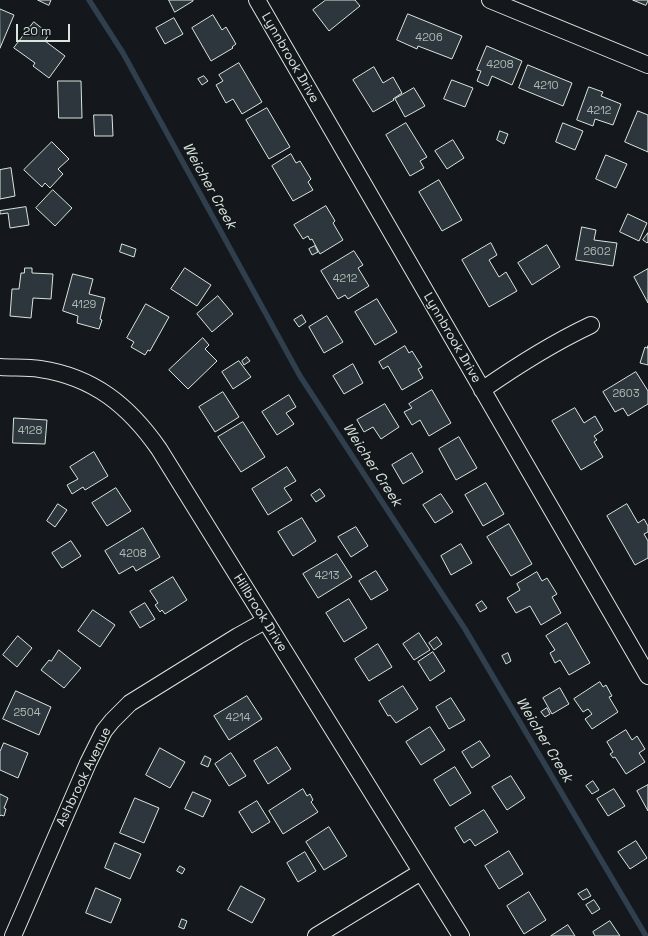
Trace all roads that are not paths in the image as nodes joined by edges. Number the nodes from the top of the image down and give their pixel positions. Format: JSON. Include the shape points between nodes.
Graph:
{"nodes":[{"id":1,"x":257,"y":0,"type":"edge"},
{"id":2,"x":490,"y":0,"type":"edge"},
{"id":3,"x":648,"y":65,"type":"edge"},
{"id":4,"x":591,"y":325,"type":"dead end"},
{"id":5,"x":0,"y":367,"type":"edge"},
{"id":6,"x":482,"y":390,"type":"junction"},
{"id":7,"x":265,"y":621,"type":"junction"},
{"id":8,"x":648,"y":676,"type":"edge"},
{"id":9,"x":421,"y":872,"type":"junction"},
{"id":10,"x":13,"y":936,"type":"edge"},
{"id":11,"x":316,"y":936,"type":"edge"},
{"id":12,"x":461,"y":936,"type":"edge"}],
"edges":[{"from":1,"to":6,"type":"street","name":"Lynnbrook Drive"},
{"from":2,"to":3,"type":"street"},
{"from":4,"to":6,"type":"street"},
{"from":5,"to":7,"type":"street","name":"Hillbrook Drive","via":[[40,369],[72,377],[111,397],[134,417],[159,449]]},
{"from":6,"to":8,"type":"street","name":"Lynnbrook Drive"},
{"from":7,"to":9,"type":"street","name":"Hillbrook Drive"},
{"from":7,"to":10,"type":"street","name":"Ashbrook Avenue","via":[[130,703],[112,721],[88,763]]},
{"from":9,"to":11,"type":"street"},
{"from":9,"to":12,"type":"street","name":"Hillbrook Drive"}]}
